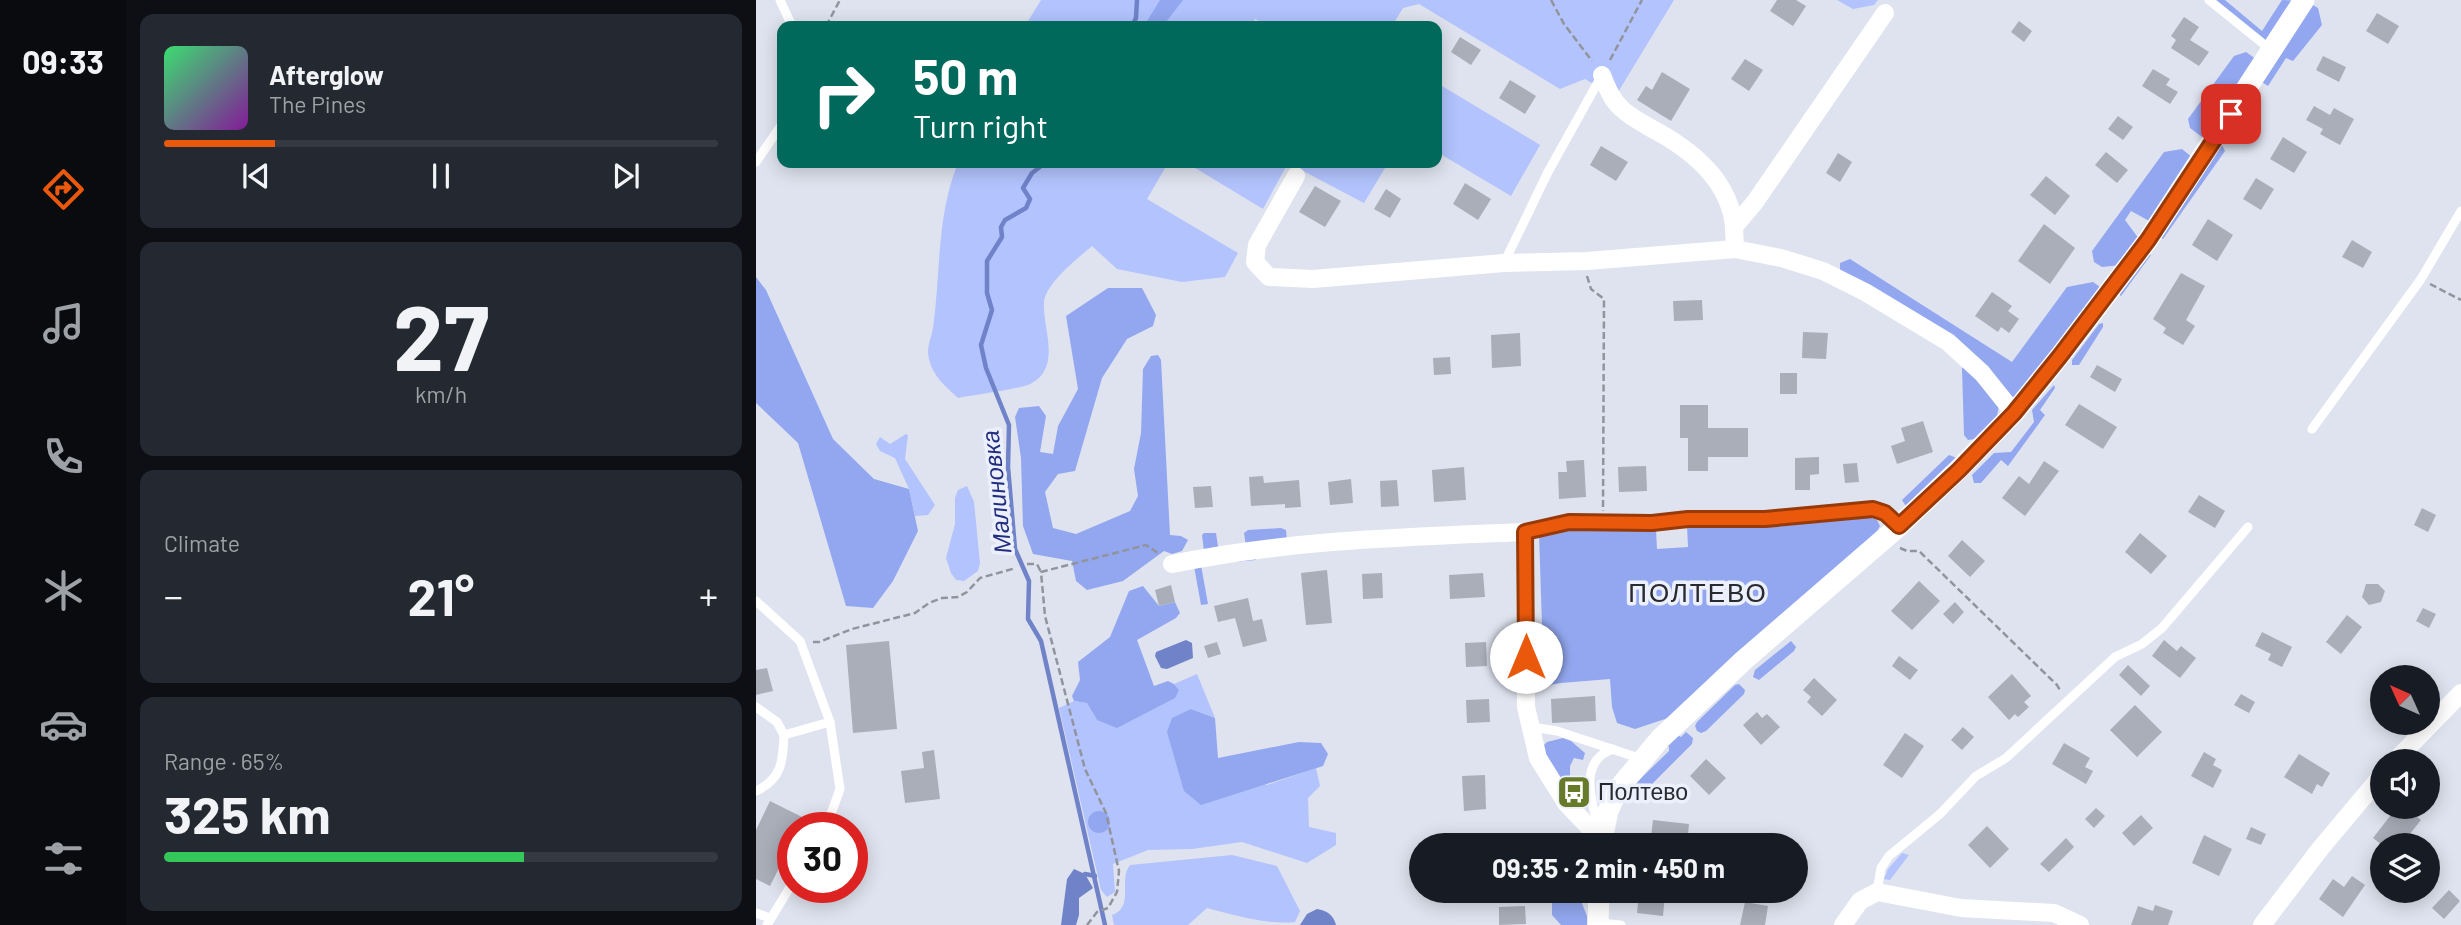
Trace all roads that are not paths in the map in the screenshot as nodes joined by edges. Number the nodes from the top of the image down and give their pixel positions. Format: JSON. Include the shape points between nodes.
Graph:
{"nodes":[{"id":1,"x":780,"y":0,"type":"edge"},
{"id":2,"x":2209,"y":0,"type":"edge"},
{"id":3,"x":2304,"y":0,"type":"edge"},
{"id":4,"x":1885,"y":13,"type":"dead end"},
{"id":5,"x":790,"y":21,"type":"edge"},
{"id":6,"x":2273,"y":51,"type":"junction"},
{"id":7,"x":1602,"y":75,"type":"joint"},
{"id":8,"x":777,"y":131,"type":"edge"},
{"id":9,"x":756,"y":162,"type":"edge"},
{"id":10,"x":1296,"y":176,"type":"dead end"},
{"id":11,"x":2461,"y":211,"type":"edge"},
{"id":12,"x":1734,"y":227,"type":"junction"},
{"id":13,"x":1735,"y":249,"type":"junction"},
{"id":14,"x":1504,"y":263,"type":"junction"},
{"id":15,"x":2014,"y":413,"type":"junction"},
{"id":16,"x":2312,"y":429,"type":"dead end"},
{"id":17,"x":2248,"y":527,"type":"dead end"},
{"id":18,"x":1893,"y":531,"type":"junction"},
{"id":19,"x":1525,"y":532,"type":"junction"},
{"id":20,"x":1172,"y":564,"type":"road end"},
{"id":21,"x":756,"y":601,"type":"edge"},
{"id":22,"x":2461,"y":693,"type":"edge"},
{"id":23,"x":756,"y":708,"type":"edge"},
{"id":24,"x":830,"y":722,"type":"junction"},
{"id":25,"x":1531,"y":727,"type":"junction"},
{"id":26,"x":784,"y":735,"type":"junction"},
{"id":27,"x":1613,"y":749,"type":"junction"},
{"id":28,"x":2407,"y":749,"type":"edge"},
{"id":29,"x":1642,"y":759,"type":"junction"},
{"id":30,"x":2370,"y":789,"type":"edge"},
{"id":31,"x":756,"y":790,"type":"edge"},
{"id":32,"x":832,"y":812,"type":"edge"},
{"id":33,"x":1592,"y":833,"type":"edge"},
{"id":34,"x":1600,"y":833,"type":"edge"},
{"id":35,"x":1604,"y":833,"type":"edge"},
{"id":36,"x":1877,"y":891,"type":"junction"},
{"id":37,"x":780,"y":903,"type":"edge"},
{"id":38,"x":1599,"y":903,"type":"edge"},
{"id":39,"x":756,"y":913,"type":"edge"},
{"id":40,"x":769,"y":921,"type":"edge"},
{"id":41,"x":1598,"y":924,"type":"edge"},
{"id":42,"x":1620,"y":925,"type":"edge"},
{"id":43,"x":1843,"y":925,"type":"edge"},
{"id":44,"x":2080,"y":925,"type":"edge"},
{"id":45,"x":2262,"y":925,"type":"edge"}],
"edges":[{"from":1,"to":5,"type":"lane"},
{"from":2,"to":6,"type":"lane"},
{"from":3,"to":6,"type":"street"},
{"from":4,"to":12,"type":"street"},
{"from":6,"to":15,"type":"street","via":[[2148,240]]},
{"from":7,"to":12,"type":"street","via":[[1623,110],[1682,145],[1707,167],[1720,186]]},
{"from":7,"to":14,"type":"lane"},
{"from":8,"to":9,"type":"lane"},
{"from":10,"to":14,"type":"street","via":[[1257,245],[1255,262],[1269,276],[1313,279]]},
{"from":11,"to":16,"type":"lane","via":[[2421,279]]},
{"from":12,"to":13,"type":"street"},
{"from":13,"to":14,"type":"street"},
{"from":13,"to":15,"type":"street","via":[[1823,271],[1866,292],[1948,342],[1982,373]]},
{"from":15,"to":18,"type":"street"},
{"from":17,"to":36,"type":"lane","via":[[2162,628],[2115,657],[2006,758],[1976,776],[1940,814],[1889,856],[1881,868]]},
{"from":18,"to":19,"type":"lane","via":[[1885,513],[1873,509],[1765,519],[1569,522]]},
{"from":18,"to":29,"type":"street","via":[[1744,660]]},
{"from":19,"to":20,"type":"street","via":[[1342,541]]},
{"from":19,"to":25,"type":"street","via":[[1526,707]]},
{"from":21,"to":24,"type":"lane","via":[[800,641]]},
{"from":22,"to":28,"type":"street"},
{"from":23,"to":26,"type":"lane","via":[[777,722]]},
{"from":24,"to":26,"type":"lane"},
{"from":24,"to":32,"type":"lane","via":[[840,789]]},
{"from":25,"to":27,"type":"lane"},
{"from":25,"to":33,"type":"street","via":[[1538,758],[1554,786]]},
{"from":26,"to":31,"type":"lane","via":[[783,761],[770,785]]},
{"from":27,"to":29,"type":"lane"},
{"from":27,"to":34,"type":"lane","via":[[1598,759],[1588,780]]},
{"from":29,"to":35,"type":"street","via":[[1613,798]]},
{"from":30,"to":45,"type":"street"},
{"from":36,"to":43,"type":"street","via":[[1860,901]]},
{"from":36,"to":44,"type":"street","via":[[1961,908],[2054,913]]},
{"from":37,"to":40,"type":"lane"},
{"from":38,"to":41,"type":"street"},
{"from":39,"to":40,"type":"lane"},
{"from":41,"to":42,"type":"lane"}]}
